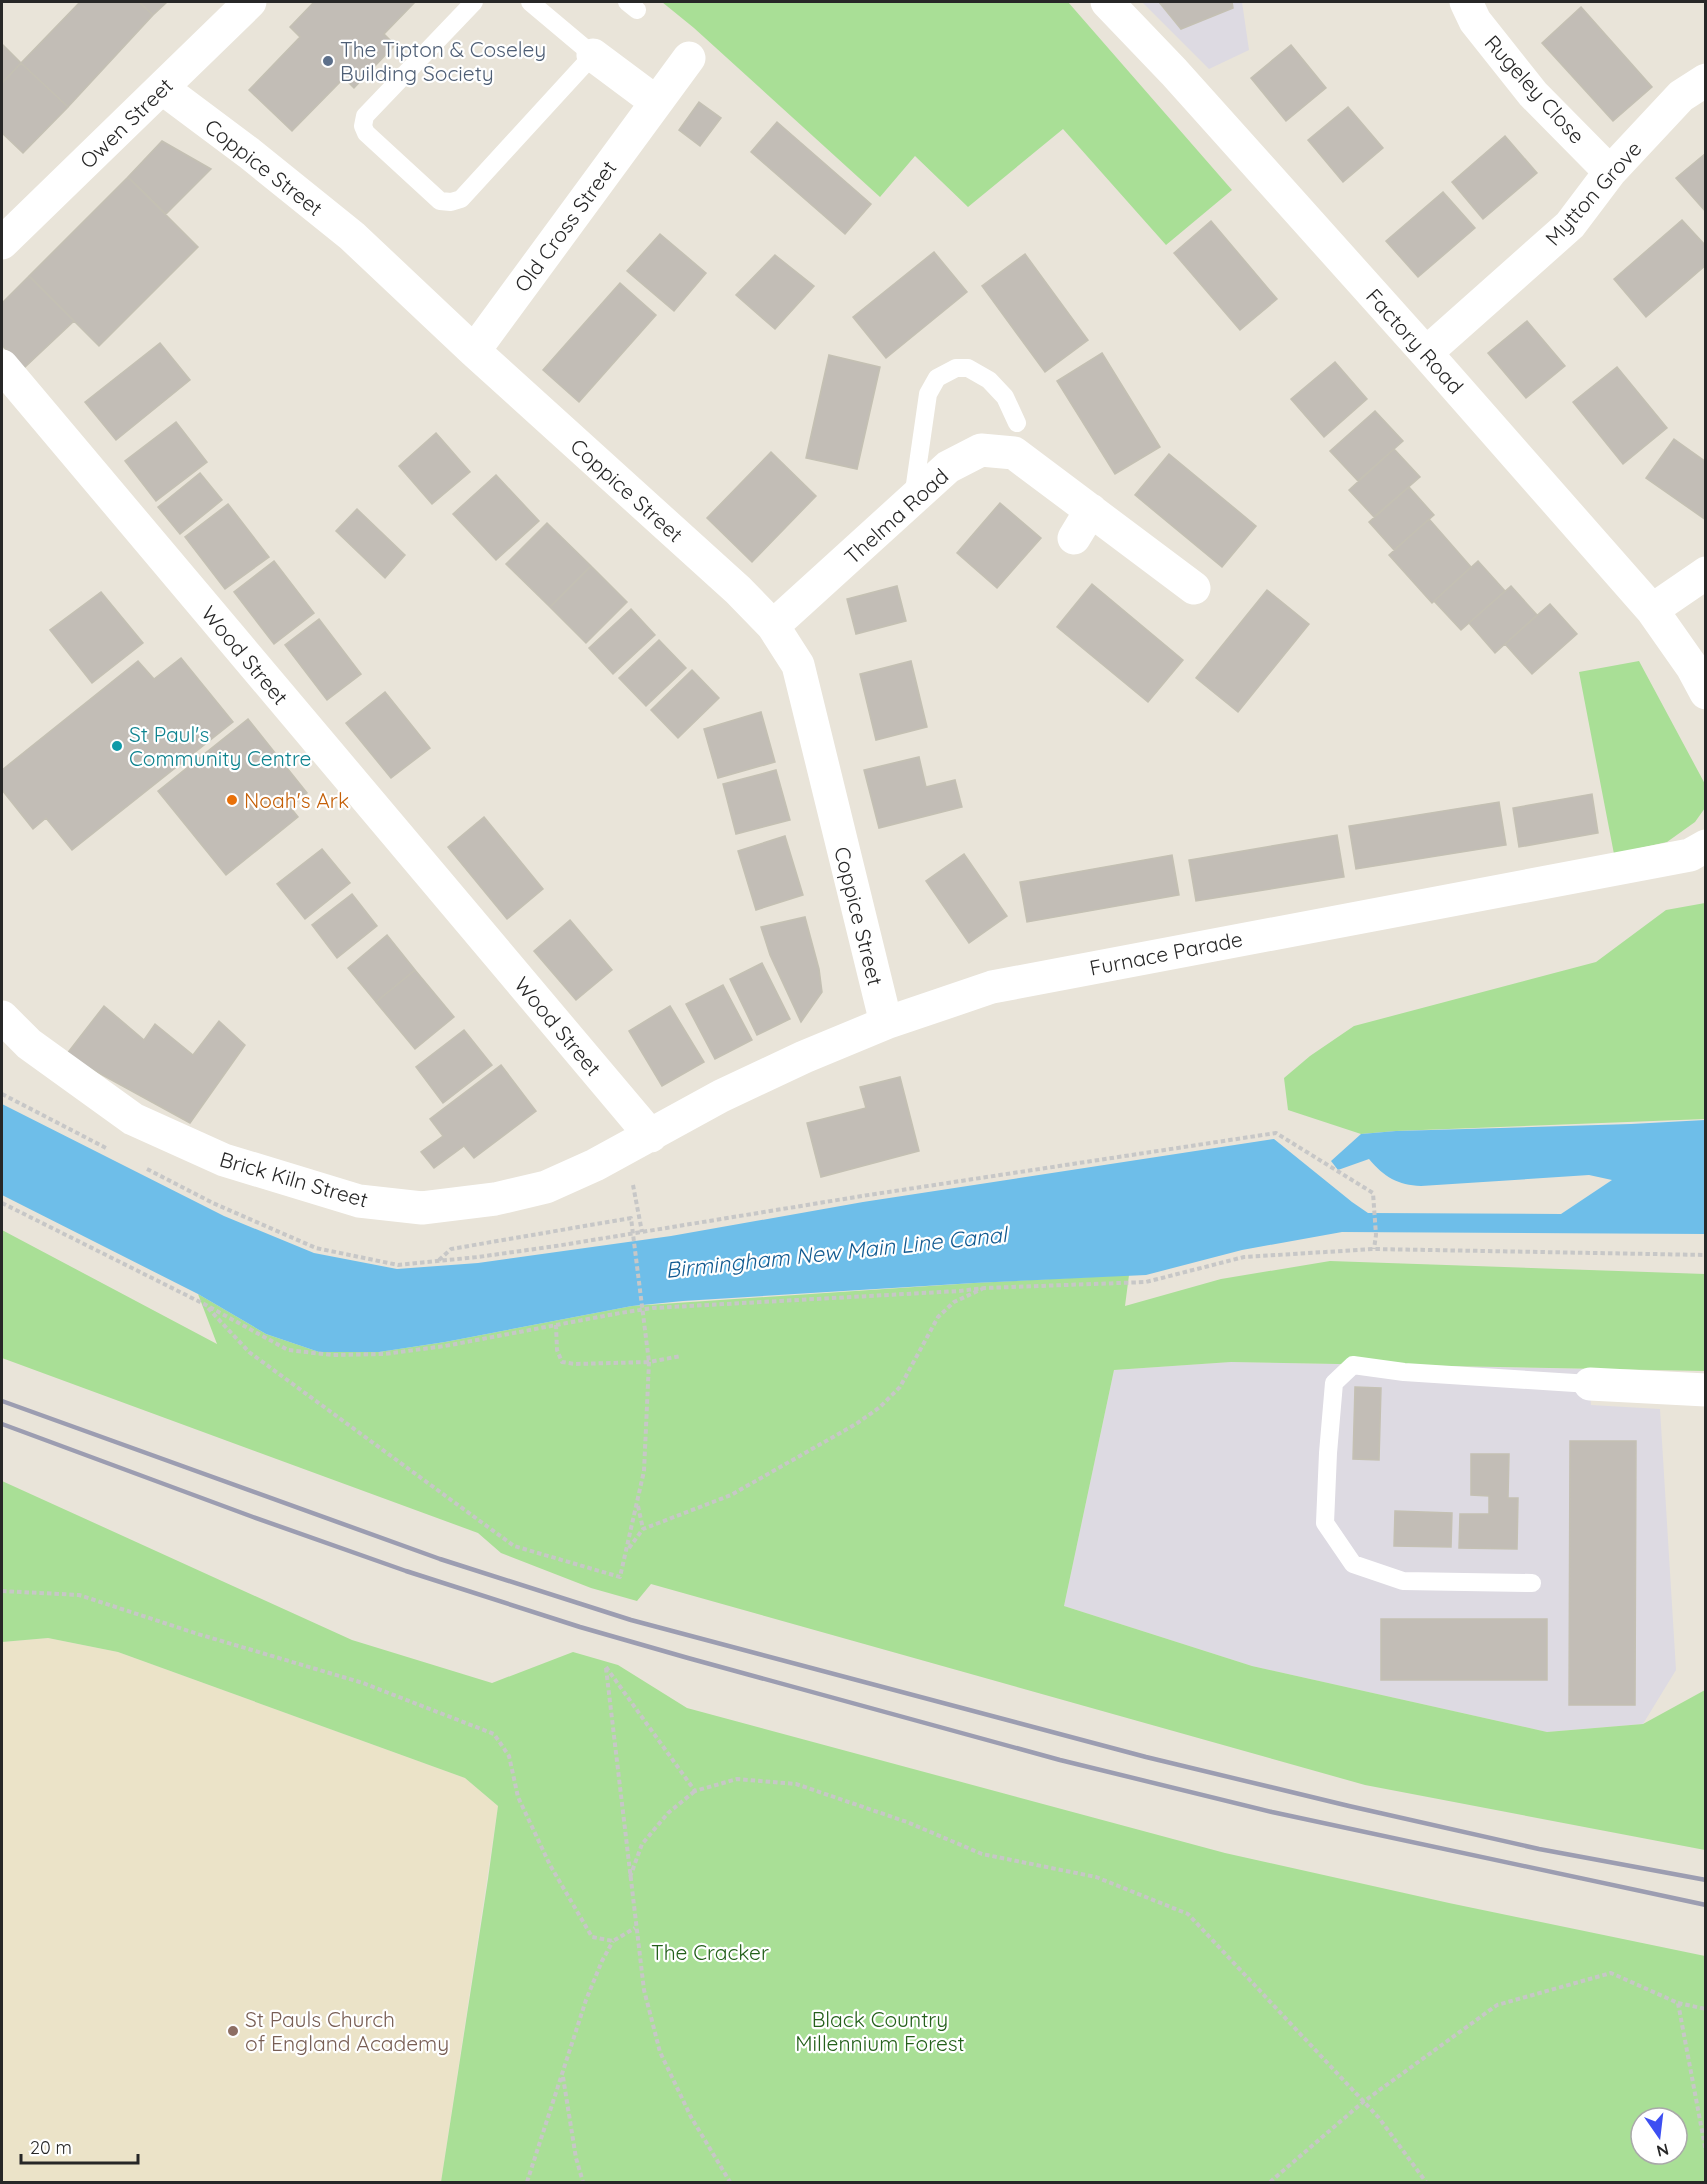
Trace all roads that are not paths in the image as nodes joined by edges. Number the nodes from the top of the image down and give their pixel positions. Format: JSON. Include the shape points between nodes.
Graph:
{"nodes":[{"id":1,"x":250,"y":2,"type":"edge"},
{"id":2,"x":474,"y":2,"type":"edge"},
{"id":3,"x":530,"y":2,"type":"edge"},
{"id":4,"x":1107,"y":2,"type":"edge"},
{"id":5,"x":1478,"y":8,"type":"edge"},
{"id":6,"x":689,"y":58,"type":"dead end"},
{"id":7,"x":602,"y":61,"type":"junction"},
{"id":8,"x":1706,"y":80,"type":"edge"},
{"id":9,"x":162,"y":88,"type":"junction"},
{"id":10,"x":656,"y":102,"type":"junction"},
{"id":11,"x":1610,"y":172,"type":"junction"},
{"id":12,"x":2,"y":243,"type":"edge"},
{"id":13,"x":474,"y":351,"type":"junction"},
{"id":14,"x":1426,"y":353,"type":"junction"},
{"id":15,"x":2,"y":366,"type":"edge"},
{"id":16,"x":1017,"y":423,"type":"dead end"},
{"id":17,"x":913,"y":500,"type":"junction"},
{"id":18,"x":1091,"y":510,"type":"junction"},
{"id":19,"x":1074,"y":538,"type":"dead end"},
{"id":20,"x":1706,"y":573,"type":"edge"},
{"id":21,"x":1194,"y":588,"type":"dead end"},
{"id":22,"x":1652,"y":610,"type":"junction"},
{"id":23,"x":773,"y":626,"type":"junction"},
{"id":24,"x":1706,"y":693,"type":"edge"},
{"id":25,"x":1706,"y":846,"type":"edge"},
{"id":26,"x":2,"y":1017,"type":"edge"},
{"id":27,"x":886,"y":1023,"type":"junction"},
{"id":28,"x":639,"y":1142,"type":"junction"},
{"id":29,"x":1590,"y":1384,"type":"joint"},
{"id":30,"x":1706,"y":1390,"type":"edge"},
{"id":31,"x":1532,"y":1583,"type":"dead end"}],
"edges":[{"from":1,"to":9,"type":"street","name":"Owen Street"},
{"from":2,"to":7,"type":"lane","via":[[365,116],[363,126],[366,134],[440,201],[461,199]]},
{"from":3,"to":7,"type":"lane"},
{"from":4,"to":14,"type":"street","name":"Factory Road"},
{"from":5,"to":11,"type":"street","name":"Rugeley Close","via":[[1533,94]]},
{"from":6,"to":10,"type":"street","name":"Old Cross Street"},
{"from":7,"to":10,"type":"street"},
{"from":8,"to":11,"type":"street","name":"Mytton Grove","via":[[1681,96]]},
{"from":9,"to":12,"type":"street","name":"Owen Street"},
{"from":9,"to":13,"type":"street","name":"Coppice Street","via":[[352,236]]},
{"from":10,"to":13,"type":"street","name":"Old Cross Street"},
{"from":11,"to":14,"type":"street","name":"Mytton Grove","via":[[1570,225]]},
{"from":13,"to":23,"type":"street","name":"Coppice Street"},
{"from":14,"to":22,"type":"street","name":"Factory Road"},
{"from":15,"to":28,"type":"street","name":"Wood Street"},
{"from":16,"to":17,"type":"lane","via":[[1005,397],[989,380],[968,368],[956,368],[937,378],[928,394]]},
{"from":17,"to":18,"type":"street","name":"Thelma Road","via":[[948,467],[981,450],[1014,453]]},
{"from":17,"to":23,"type":"street","name":"Thelma Road"},
{"from":18,"to":19,"type":"street"},
{"from":18,"to":21,"type":"street","name":"Thelma Road"},
{"from":20,"to":22,"type":"street"},
{"from":22,"to":24,"type":"street","name":"Factory Road"},
{"from":23,"to":27,"type":"street","name":"Coppice Street","via":[[798,665]]},
{"from":25,"to":27,"type":"street","name":"Furnace Parade","via":[[1690,855],[992,987]]},
{"from":26,"to":28,"type":"street","name":"Brick Kiln Street","via":[[29,1044],[133,1119],[224,1160],[359,1201],[423,1208],[495,1199],[546,1187]]},
{"from":27,"to":28,"type":"street","name":"Furnace Parade","via":[[721,1096]]},
{"from":29,"to":30,"type":"street"},
{"from":29,"to":31,"type":"lane","via":[[1353,1365],[1334,1383],[1325,1522],[1353,1564],[1403,1581]]}]}
